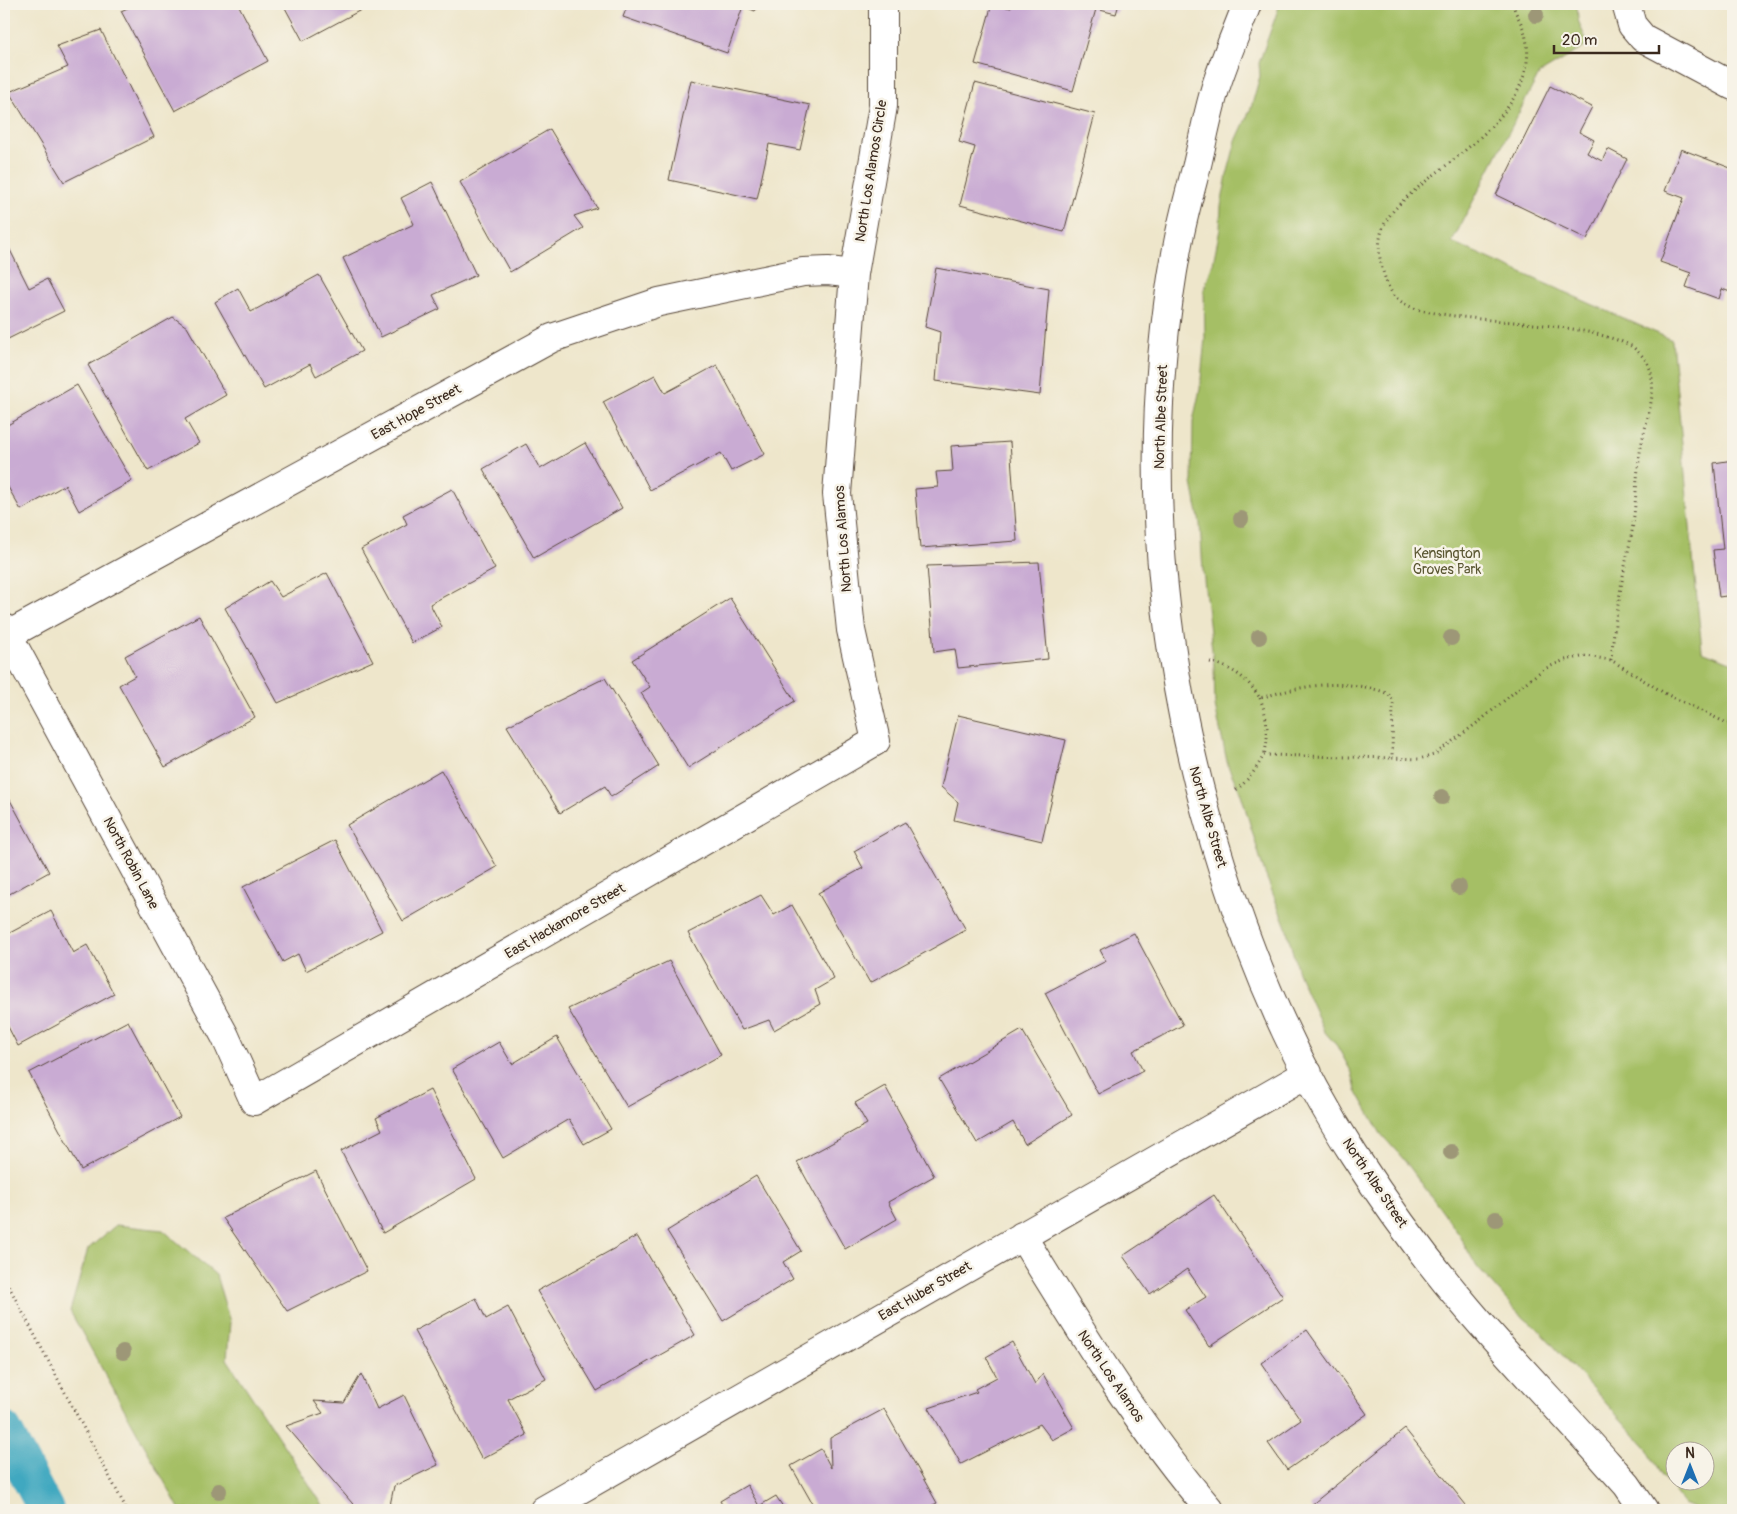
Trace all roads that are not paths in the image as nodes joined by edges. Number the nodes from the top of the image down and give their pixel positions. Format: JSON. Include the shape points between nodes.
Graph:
{"nodes":[{"id":1,"x":1248,"y":4,"type":"edge"},
{"id":2,"x":1626,"y":6,"type":"edge"},
{"id":3,"x":883,"y":8,"type":"dead end"},
{"id":4,"x":1733,"y":86,"type":"edge"},
{"id":5,"x":854,"y":274,"type":"junction"},
{"id":6,"x":6,"y":632,"type":"edge"},
{"id":7,"x":876,"y":741,"type":"joint"},
{"id":8,"x":1308,"y":1074,"type":"junction"},
{"id":9,"x":254,"y":1101,"type":"joint"},
{"id":10,"x":1022,"y":1236,"type":"junction"},
{"id":11,"x":544,"y":1510,"type":"edge"},
{"id":12,"x":1210,"y":1510,"type":"edge"},
{"id":13,"x":1644,"y":1510,"type":"edge"}],
"edges":[{"from":1,"to":8,"type":"street","name":"North Albe Street","via":[[1216,85],[1178,240],[1164,343],[1160,412],[1161,552],[1178,695],[1208,819],[1230,892],[1265,985]]},
{"from":2,"to":4,"type":"street","via":[[1632,25],[1644,38]]},
{"from":3,"to":5,"type":"street","name":"North Los Alamos Circle","via":[[883,106]]},
{"from":5,"to":6,"type":"street","name":"East Hope Street","via":[[803,272],[660,302],[552,338]]},
{"from":5,"to":7,"type":"street","name":"North Los Alamos","via":[[838,494],[851,630]]},
{"from":6,"to":9,"type":"street","name":"North Robin Lane","via":[[224,1036]]},
{"from":7,"to":9,"type":"street","name":"East Hackamore Street"},
{"from":8,"to":10,"type":"street","name":"East Huber Street"},
{"from":8,"to":13,"type":"street","name":"North Albe Street","via":[[1352,1152],[1414,1240],[1469,1310],[1627,1485]]},
{"from":10,"to":11,"type":"street","name":"East Huber Street"},
{"from":10,"to":12,"type":"street","name":"North Los Alamos","via":[[1119,1391]]}]}
